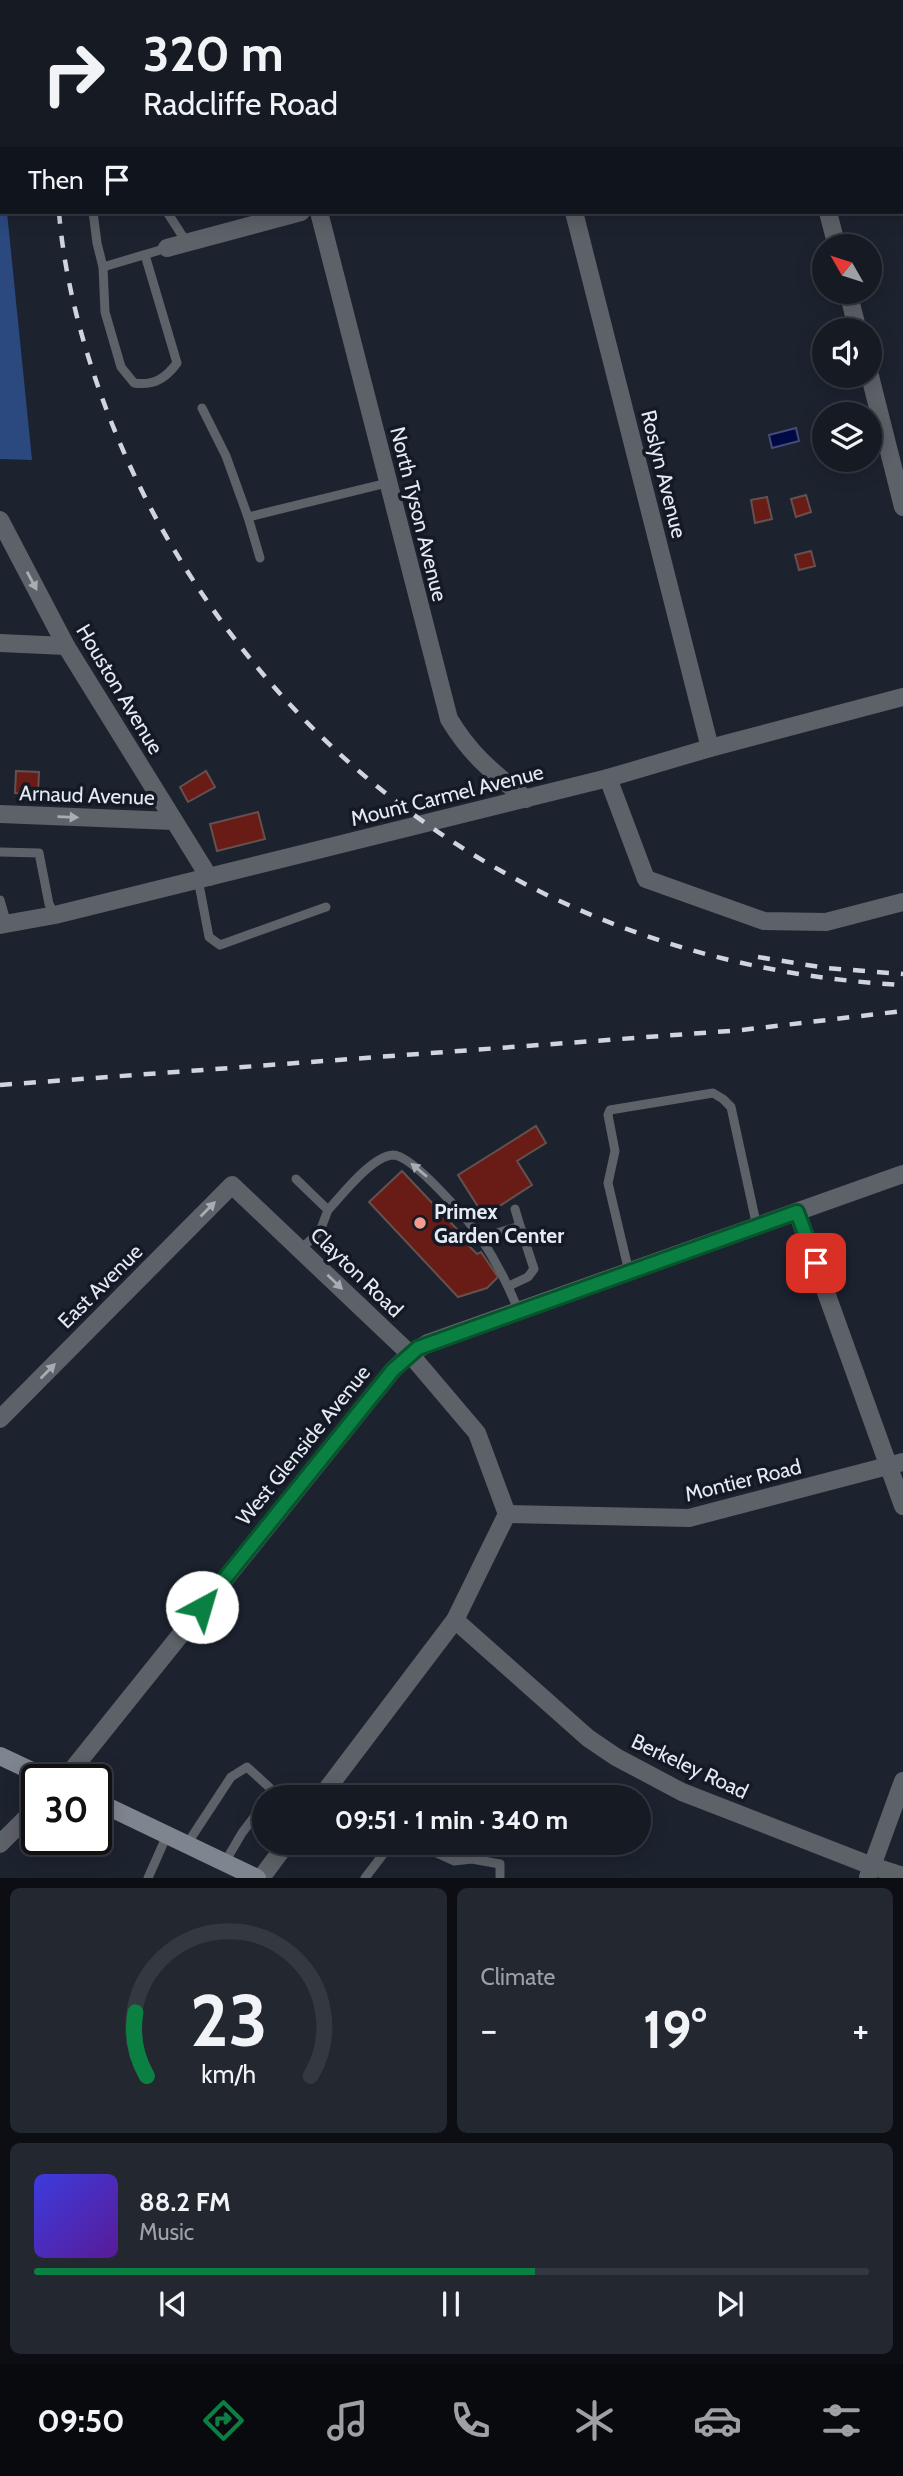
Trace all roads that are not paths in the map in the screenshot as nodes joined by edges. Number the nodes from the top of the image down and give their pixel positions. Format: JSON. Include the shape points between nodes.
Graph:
{"nodes":[{"id":1,"x":93,"y":214,"type":"edge"},
{"id":2,"x":168,"y":214,"type":"edge"},
{"id":3,"x":294,"y":214,"type":"edge"},
{"id":4,"x":320,"y":214,"type":"edge"},
{"id":5,"x":575,"y":214,"type":"edge"},
{"id":6,"x":829,"y":214,"type":"edge"},
{"id":7,"x":834,"y":234,"type":"edge"},
{"id":8,"x":187,"y":243,"type":"junction"},
{"id":9,"x":167,"y":248,"type":"joint"},
{"id":10,"x":145,"y":255,"type":"junction"},
{"id":11,"x":103,"y":267,"type":"junction"},
{"id":12,"x":873,"y":388,"type":"edge"},
{"id":13,"x":202,"y":408,"type":"dead end"},
{"id":14,"x":387,"y":483,"type":"junction"},
{"id":15,"x":903,"y":507,"type":"edge"},
{"id":16,"x":248,"y":517,"type":"junction"},
{"id":17,"x":0,"y":520,"type":"edge"},
{"id":18,"x":260,"y":558,"type":"dead end"},
{"id":19,"x":0,"y":643,"type":"edge"},
{"id":20,"x":66,"y":646,"type":"junction"},
{"id":21,"x":903,"y":697,"type":"edge"},
{"id":22,"x":710,"y":748,"type":"junction"},
{"id":23,"x":608,"y":778,"type":"junction"},
{"id":24,"x":526,"y":799,"type":"junction"},
{"id":25,"x":0,"y":814,"type":"edge"},
{"id":26,"x":173,"y":821,"type":"junction"},
{"id":27,"x":0,"y":852,"type":"edge"},
{"id":28,"x":203,"y":878,"type":"junction"},
{"id":29,"x":0,"y":900,"type":"edge"},
{"id":30,"x":903,"y":902,"type":"edge"},
{"id":31,"x":326,"y":908,"type":"dead end"},
{"id":32,"x":55,"y":915,"type":"junction"},
{"id":33,"x":4,"y":924,"type":"edge"},
{"id":34,"x":903,"y":1174,"type":"edge"},
{"id":35,"x":296,"y":1179,"type":"dead end"},
{"id":36,"x":232,"y":1185,"type":"joint"},
{"id":37,"x":515,"y":1209,"type":"dead end"},
{"id":38,"x":328,"y":1210,"type":"junction"},
{"id":39,"x":797,"y":1212,"type":"junction"},
{"id":40,"x":520,"y":1226,"type":"junction"},
{"id":41,"x":757,"y":1227,"type":"junction"},
{"id":42,"x":481,"y":1238,"type":"junction"},
{"id":43,"x":300,"y":1250,"type":"junction"},
{"id":44,"x":630,"y":1273,"type":"junction"},
{"id":45,"x":509,"y":1286,"type":"junction"},
{"id":46,"x":519,"y":1312,"type":"junction"},
{"id":47,"x":410,"y":1354,"type":"junction"},
{"id":48,"x":0,"y":1419,"type":"edge"},
{"id":49,"x":896,"y":1464,"type":"edge"},
{"id":50,"x":903,"y":1506,"type":"edge"},
{"id":51,"x":507,"y":1514,"type":"junction"},
{"id":52,"x":455,"y":1620,"type":"junction"},
{"id":53,"x":0,"y":1756,"type":"edge"},
{"id":54,"x":77,"y":1764,"type":"edge"},
{"id":55,"x":21,"y":1766,"type":"edge"},
{"id":56,"x":903,"y":1782,"type":"edge"},
{"id":57,"x":267,"y":1785,"type":"edge"},
{"id":58,"x":330,"y":1785,"type":"edge"},
{"id":59,"x":112,"y":1809,"type":"edge"},
{"id":60,"x":252,"y":1820,"type":"edge"},
{"id":61,"x":21,"y":1823,"type":"edge"},
{"id":62,"x":167,"y":1835,"type":"junction"},
{"id":63,"x":0,"y":1843,"type":"edge"},
{"id":64,"x":187,"y":1844,"type":"junction"},
{"id":65,"x":277,"y":1855,"type":"edge"},
{"id":66,"x":230,"y":1869,"type":"edge"},
{"id":67,"x":870,"y":1872,"type":"edge"},
{"id":68,"x":903,"y":1876,"type":"edge"},
{"id":69,"x":148,"y":1878,"type":"edge"},
{"id":70,"x":259,"y":1878,"type":"edge"},
{"id":71,"x":365,"y":1878,"type":"edge"},
{"id":72,"x":500,"y":1878,"type":"edge"}],
"edges":[{"from":1,"to":11,"type":"lane"},
{"from":2,"to":8,"type":"lane"},
{"from":3,"to":8,"type":"street"},
{"from":4,"to":14,"type":"street","name":"North Tyson Avenue"},
{"from":5,"to":22,"type":"street","name":"Roslyn Avenue"},
{"from":6,"to":7,"type":"street"},
{"from":8,"to":9,"type":"street"},
{"from":9,"to":10,"type":"lane"},
{"from":10,"to":11,"type":"lane"},
{"from":10,"to":11,"type":"lane","via":[[177,363],[155,382],[134,383],[121,367],[105,312]]},
{"from":12,"to":15,"type":"street"},
{"from":13,"to":16,"type":"lane"},
{"from":14,"to":16,"type":"lane"},
{"from":14,"to":24,"type":"street","name":"North Tyson Avenue","via":[[449,719],[481,763]]},
{"from":16,"to":18,"type":"lane"},
{"from":17,"to":20,"type":"street","name":"Houston Avenue","one_way":true},
{"from":19,"to":20,"type":"street"},
{"from":20,"to":26,"type":"street","name":"Houston Avenue"},
{"from":21,"to":22,"type":"street","name":"Mount Carmel Avenue"},
{"from":22,"to":23,"type":"street","name":"Mount Carmel Avenue"},
{"from":23,"to":24,"type":"street","name":"Mount Carmel Avenue"},
{"from":23,"to":30,"type":"street","via":[[646,879],[764,921],[826,922]]},
{"from":24,"to":28,"type":"street","name":"Mount Carmel Avenue"},
{"from":25,"to":26,"type":"street","name":"Arnaud Avenue","one_way":true},
{"from":26,"to":28,"type":"street","name":"Houston Avenue"},
{"from":27,"to":32,"type":"lane","via":[[40,853]]},
{"from":28,"to":31,"type":"lane","via":[[209,937],[220,946]]},
{"from":28,"to":32,"type":"street","name":"Mount Carmel Avenue"},
{"from":29,"to":33,"type":"lane"},
{"from":32,"to":33,"type":"street","name":"Mount Carmel Avenue"},
{"from":34,"to":39,"type":"street","name":"West Glenside Avenue"},
{"from":35,"to":38,"type":"lane"},
{"from":36,"to":43,"type":"street","name":"Clayton Road"},
{"from":48,"to":36,"type":"street","name":"East Avenue","one_way":true},
{"from":37,"to":40,"type":"lane"},
{"from":42,"to":38,"type":"lane","one_way":true,"via":[[425,1174],[395,1155],[369,1168]]},
{"from":38,"to":43,"type":"lane","via":[[320,1231]]},
{"from":39,"to":41,"type":"street","name":"West Glenside Avenue"},
{"from":39,"to":49,"type":"street"},
{"from":40,"to":42,"type":"lane"},
{"from":40,"to":45,"type":"lane","via":[[534,1269]]},
{"from":41,"to":44,"type":"street","name":"West Glenside Avenue"},
{"from":41,"to":44,"type":"lane","via":[[731,1107],[723,1099],[713,1093],[610,1110],[615,1151],[608,1183]]},
{"from":42,"to":45,"type":"lane"},
{"from":43,"to":47,"type":"street","name":"Clayton Road","one_way":true},
{"from":44,"to":46,"type":"street","name":"West Glenside Avenue"},
{"from":45,"to":46,"type":"lane"},
{"from":46,"to":47,"type":"street","name":"West Glenside Avenue","via":[[428,1343]]},
{"from":47,"to":51,"type":"street","name":"Clayton Road","via":[[477,1433]]},
{"from":47,"to":54,"type":"street","name":"West Glenside Avenue"},
{"from":49,"to":50,"type":"street"},
{"from":49,"to":51,"type":"street","name":"Montier Road","via":[[690,1518]]},
{"from":51,"to":52,"type":"street"},
{"from":52,"to":58,"type":"street"},
{"from":52,"to":67,"type":"street","name":"Berkeley Road","via":[[588,1738],[625,1762],[682,1793]]},
{"from":53,"to":55,"type":"main road"},
{"from":56,"to":67,"type":"street"},
{"from":57,"to":64,"type":"lane","via":[[247,1767],[231,1777]]},
{"from":59,"to":62,"type":"main road"},
{"from":60,"to":66,"type":"lane","via":[[242,1833]]},
{"from":61,"to":63,"type":"street"},
{"from":62,"to":64,"type":"main road"},
{"from":62,"to":69,"type":"lane"},
{"from":64,"to":66,"type":"main road"},
{"from":65,"to":70,"type":"street"},
{"from":66,"to":70,"type":"main road"},
{"from":67,"to":68,"type":"street","name":"Berkeley Road"},
{"from":71,"to":72,"type":"lane","via":[[391,1844],[417,1844],[454,1861],[500,1864]]}]}
